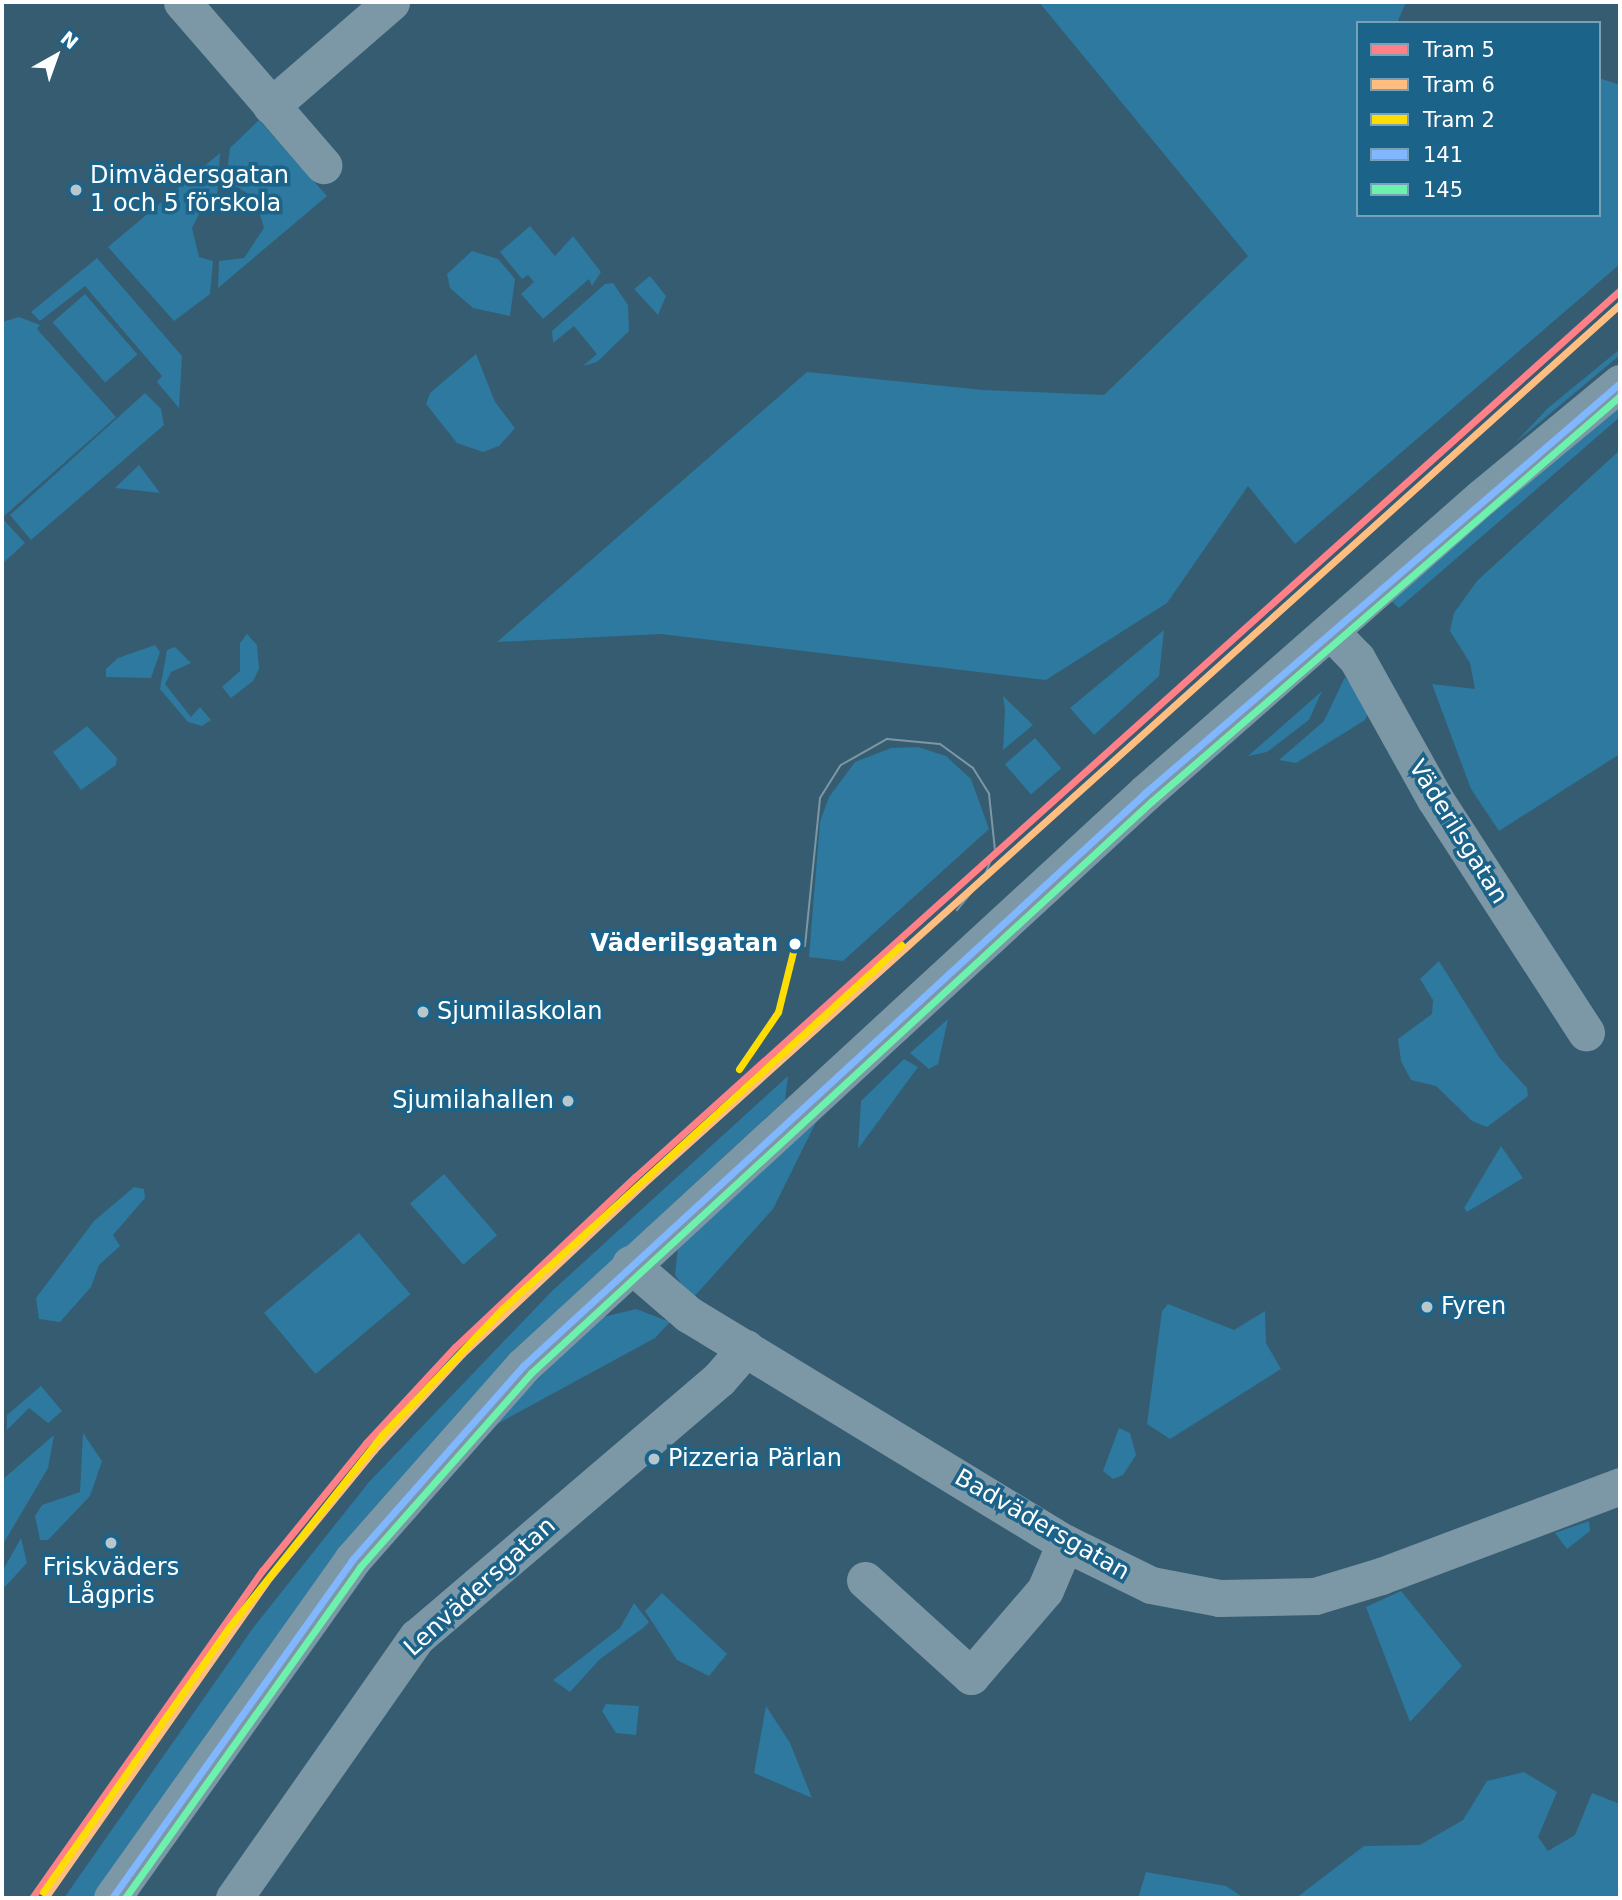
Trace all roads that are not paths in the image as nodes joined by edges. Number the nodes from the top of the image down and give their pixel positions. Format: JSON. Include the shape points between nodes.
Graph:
{"nodes":[{"id":1,"x":181,"y":2,"type":"edge"},
{"id":2,"x":391,"y":2,"type":"edge"},
{"id":3,"x":271,"y":106,"type":"junction"},
{"id":4,"x":323,"y":165,"type":"dead end"},
{"id":5,"x":1620,"y":383,"type":"edge"},
{"id":6,"x":1332,"y":632,"type":"junction"},
{"id":7,"x":1586,"y":1032,"type":"dead end"},
{"id":8,"x":631,"y":1264,"type":"junction"},
{"id":9,"x":746,"y":1348,"type":"junction"},
{"id":10,"x":1620,"y":1486,"type":"edge"},
{"id":11,"x":1065,"y":1543,"type":"junction"},
{"id":12,"x":865,"y":1580,"type":"dead end"},
{"id":13,"x":112,"y":1898,"type":"edge"},
{"id":14,"x":234,"y":1898,"type":"edge"}],
"edges":[{"from":1,"to":3,"type":"street"},
{"from":2,"to":3,"type":"street"},
{"from":3,"to":4,"type":"street"},
{"from":5,"to":6,"type":"street","via":[[1482,497]]},
{"from":6,"to":7,"type":"street","name":"Väderilsgatan","via":[[1357,659],[1435,799]]},
{"from":6,"to":8,"type":"street","via":[[1145,793]]},
{"from":8,"to":9,"type":"street","name":"Badvädersgatan","via":[[688,1314]]},
{"from":8,"to":13,"type":"street","via":[[437,1457],[352,1560]]},
{"from":9,"to":11,"type":"street","name":"Badvädersgatan"},
{"from":9,"to":14,"type":"street","name":"Lenvädersgatan","via":[[719,1379],[417,1637]]},
{"from":10,"to":11,"type":"street","name":"Badvädersgatan","via":[[1381,1576],[1315,1596],[1219,1598],[1151,1586]]},
{"from":11,"to":12,"type":"street","via":[[1045,1590],[971,1676]]}]}
